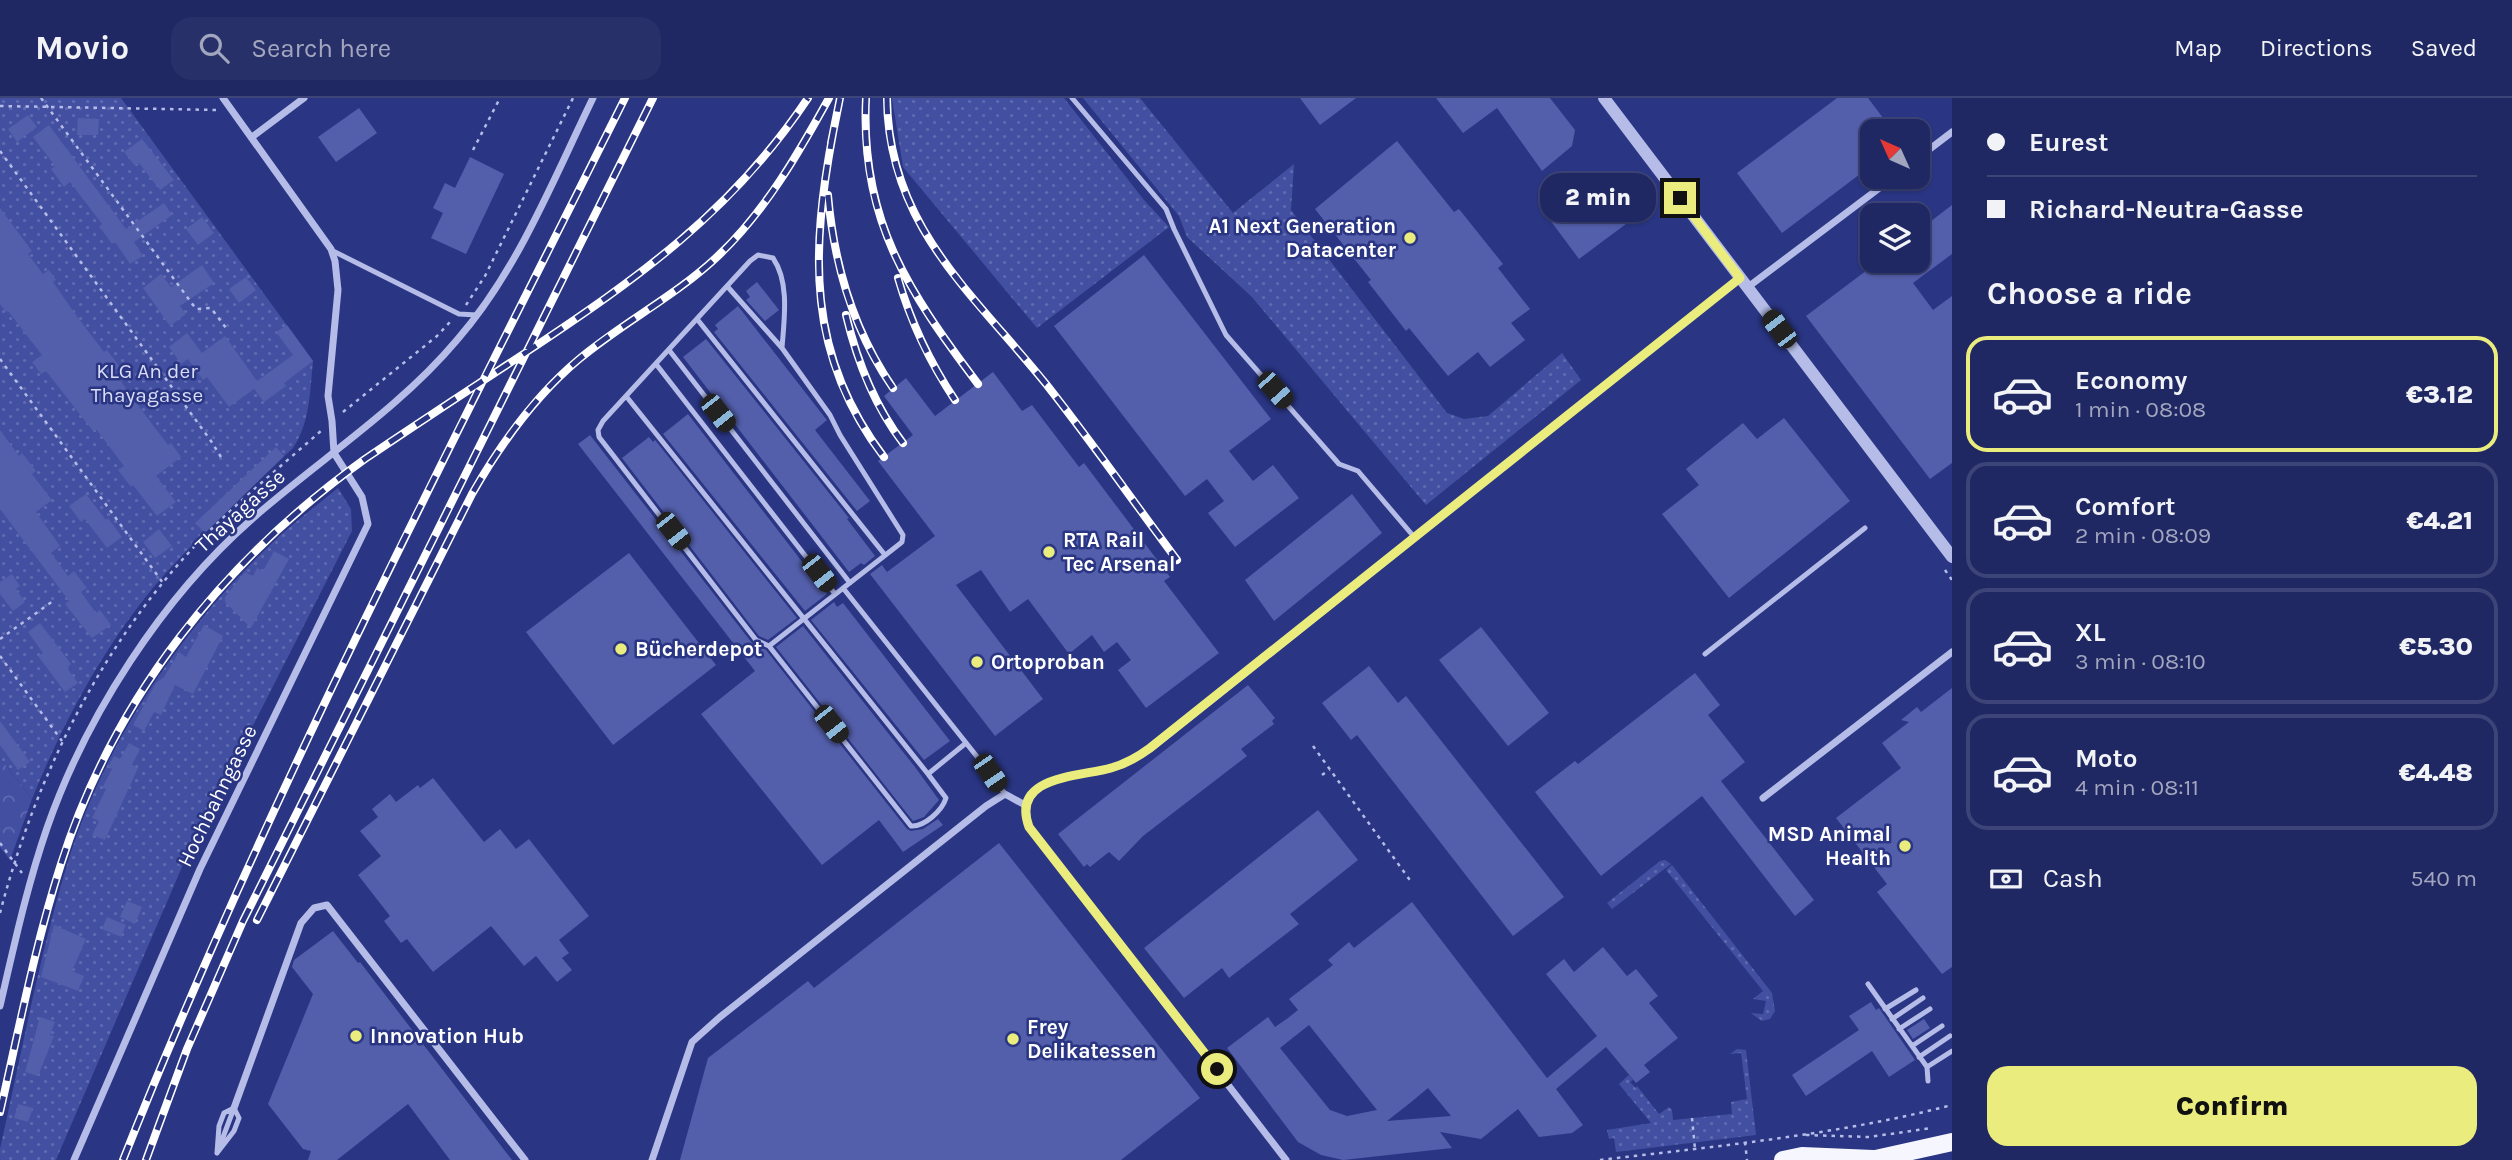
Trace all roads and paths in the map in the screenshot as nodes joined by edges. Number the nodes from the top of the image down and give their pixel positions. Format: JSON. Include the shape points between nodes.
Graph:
{"nodes":[{"id":1,"x":41,"y":98,"type":"edge"},
{"id":2,"x":223,"y":98,"type":"edge"},
{"id":3,"x":304,"y":98,"type":"edge"},
{"id":4,"x":500,"y":98,"type":"edge"},
{"id":5,"x":593,"y":98,"type":"edge"},
{"id":6,"x":1072,"y":98,"type":"edge"},
{"id":7,"x":1604,"y":98,"type":"edge"},
{"id":8,"x":0,"y":106,"type":"edge"},
{"id":9,"x":47,"y":106,"type":"junction"},
{"id":10,"x":232,"y":110,"type":"junction"},
{"id":11,"x":1952,"y":132,"type":"edge"},
{"id":12,"x":252,"y":137,"type":"junction"},
{"id":13,"x":1930,"y":149,"type":"edge"},
{"id":14,"x":473,"y":150,"type":"dead end"},
{"id":15,"x":0,"y":151,"type":"edge"},
{"id":16,"x":1877,"y":189,"type":"edge"},
{"id":17,"x":331,"y":249,"type":"junction"},
{"id":18,"x":1744,"y":283,"type":"junction"},
{"id":19,"x":727,"y":286,"type":"junction"},
{"id":20,"x":477,"y":315,"type":"junction"},
{"id":21,"x":697,"y":318,"type":"junction"},
{"id":22,"x":226,"y":328,"type":"dead end"},
{"id":23,"x":782,"y":348,"type":"junction"},
{"id":24,"x":669,"y":350,"type":"junction"},
{"id":25,"x":0,"y":359,"type":"edge"},
{"id":26,"x":656,"y":363,"type":"junction"},
{"id":27,"x":626,"y":396,"type":"junction"},
{"id":28,"x":334,"y":453,"type":"junction"},
{"id":29,"x":221,"y":457,"type":"dead end"},
{"id":30,"x":1865,"y":528,"type":"dead end"},
{"id":31,"x":1415,"y":538,"type":"junction"},
{"id":32,"x":885,"y":555,"type":"junction"},
{"id":33,"x":1952,"y":557,"type":"edge"},
{"id":34,"x":163,"y":583,"type":"dead end"},
{"id":35,"x":850,"y":583,"type":"junction"},
{"id":36,"x":843,"y":588,"type":"junction"},
{"id":37,"x":835,"y":594,"type":"junction"},
{"id":38,"x":53,"y":601,"type":"dead end"},
{"id":39,"x":803,"y":621,"type":"junction"},
{"id":40,"x":0,"y":639,"type":"edge"},
{"id":41,"x":769,"y":646,"type":"junction"},
{"id":42,"x":1952,"y":652,"type":"edge"},
{"id":43,"x":1705,"y":654,"type":"dead end"},
{"id":44,"x":0,"y":656,"type":"edge"},
{"id":45,"x":62,"y":741,"type":"dead end"},
{"id":46,"x":966,"y":743,"type":"junction"},
{"id":47,"x":1313,"y":746,"type":"dead end"},
{"id":48,"x":1330,"y":769,"type":"junction"},
{"id":49,"x":928,"y":774,"type":"junction"},
{"id":50,"x":1322,"y":775,"type":"dead end"},
{"id":51,"x":1005,"y":794,"type":"junction"},
{"id":52,"x":1763,"y":798,"type":"dead end"},
{"id":53,"x":1025,"y":806,"type":"junction"},
{"id":54,"x":0,"y":843,"type":"edge"},
{"id":55,"x":32,"y":876,"type":"junction"},
{"id":56,"x":1412,"y":883,"type":"dead end"},
{"id":57,"x":1868,"y":984,"type":"dead end"},
{"id":58,"x":1916,"y":990,"type":"dead end"},
{"id":59,"x":1923,"y":998,"type":"dead end"},
{"id":60,"x":0,"y":1006,"type":"edge"},
{"id":61,"x":1885,"y":1009,"type":"junction"},
{"id":62,"x":1930,"y":1009,"type":"dead end"},
{"id":63,"x":1892,"y":1018,"type":"junction"},
{"id":64,"x":1942,"y":1026,"type":"dead end"},
{"id":65,"x":1899,"y":1029,"type":"junction"},
{"id":66,"x":1950,"y":1036,"type":"dead end"},
{"id":67,"x":1912,"y":1046,"type":"junction"},
{"id":68,"x":1952,"y":1051,"type":"edge"},
{"id":69,"x":1919,"y":1057,"type":"junction"},
{"id":70,"x":1927,"y":1067,"type":"junction"},
{"id":71,"x":1928,"y":1081,"type":"dead end"},
{"id":72,"x":1952,"y":1105,"type":"edge"},
{"id":73,"x":234,"y":1108,"type":"joint"},
{"id":74,"x":1692,"y":1118,"type":"dead end"},
{"id":75,"x":1940,"y":1126,"type":"dead end"},
{"id":76,"x":1796,"y":1135,"type":"junction"},
{"id":77,"x":1745,"y":1142,"type":"junction"},
{"id":78,"x":1952,"y":1142,"type":"edge"},
{"id":79,"x":1695,"y":1149,"type":"junction"},
{"id":80,"x":217,"y":1153,"type":"dead end"},
{"id":81,"x":74,"y":1160,"type":"edge"},
{"id":82,"x":525,"y":1160,"type":"edge"},
{"id":83,"x":652,"y":1160,"type":"edge"},
{"id":84,"x":1286,"y":1160,"type":"edge"},
{"id":85,"x":1600,"y":1160,"type":"edge"},
{"id":86,"x":1747,"y":1160,"type":"edge"},
{"id":87,"x":1783,"y":1160,"type":"edge"},
{"id":88,"x":1872,"y":1160,"type":"edge"}],
"edges":[{"from":1,"to":9,"type":"path"},
{"from":2,"to":10,"type":"street"},
{"from":3,"to":12,"type":"street"},
{"from":4,"to":14,"type":"path"},
{"from":5,"to":20,"type":"street","name":"Thayagasse","via":[[509,266]]},
{"from":6,"to":31,"type":"lane","via":[[1166,209],[1226,335],[1339,464],[1357,471]]},
{"from":7,"to":18,"type":"street"},
{"from":8,"to":9,"type":"path"},
{"from":9,"to":10,"type":"path"},
{"from":9,"to":22,"type":"path","via":[[196,309],[211,308]]},
{"from":10,"to":12,"type":"street"},
{"from":11,"to":13,"type":"street"},
{"from":12,"to":17,"type":"street"},
{"from":15,"to":29,"type":"path"},
{"from":16,"to":18,"type":"street"},
{"from":17,"to":20,"type":"lane","via":[[459,314]]},
{"from":17,"to":28,"type":"street","via":[[338,290],[328,396]]},
{"from":18,"to":31,"type":"street"},
{"from":18,"to":33,"type":"street"},
{"from":19,"to":21,"type":"lane"},
{"from":19,"to":23,"type":"lane"},
{"from":19,"to":23,"type":"lane","via":[[758,255],[773,258],[785,305]]},
{"from":20,"to":28,"type":"street","name":"Thayagasse","via":[[434,366]]},
{"from":21,"to":24,"type":"lane"},
{"from":21,"to":32,"type":"lane"},
{"from":23,"to":32,"type":"lane","via":[[900,528],[902,542]]},
{"from":24,"to":26,"type":"lane"},
{"from":24,"to":35,"type":"lane"},
{"from":25,"to":34,"type":"path"},
{"from":26,"to":27,"type":"lane"},
{"from":26,"to":37,"type":"lane"},
{"from":27,"to":39,"type":"lane"},
{"from":27,"to":41,"type":"lane","via":[[603,421],[599,437],[757,640]]},
{"from":28,"to":55,"type":"street","name":"Thayagasse","via":[[232,538],[180,596],[133,659],[79,754],[47,826]]},
{"from":28,"to":81,"type":"street","name":"Hochbahngasse","via":[[362,498],[368,524],[200,869]]},
{"from":30,"to":43,"type":"lane"},
{"from":31,"to":53,"type":"street","via":[[1150,748],[1122,764],[1044,784]]},
{"from":32,"to":35,"type":"lane"},
{"from":35,"to":36,"type":"lane"},
{"from":36,"to":37,"type":"lane"},
{"from":36,"to":46,"type":"lane"},
{"from":37,"to":39,"type":"lane"},
{"from":38,"to":40,"type":"path"},
{"from":39,"to":41,"type":"lane"},
{"from":39,"to":49,"type":"lane"},
{"from":41,"to":49,"type":"lane","via":[[911,826],[920,826],[946,802]]},
{"from":42,"to":52,"type":"street"},
{"from":44,"to":45,"type":"path"},
{"from":46,"to":49,"type":"lane"},
{"from":46,"to":51,"type":"lane"},
{"from":47,"to":48,"type":"path"},
{"from":48,"to":50,"type":"path"},
{"from":48,"to":56,"type":"path"},
{"from":51,"to":53,"type":"street"},
{"from":51,"to":83,"type":"street","via":[[692,1042]]},
{"from":53,"to":84,"type":"street","via":[[1029,827]]},
{"from":54,"to":55,"type":"path","via":[[20,873]]},
{"from":55,"to":60,"type":"street","name":"Thayagasse"},
{"from":57,"to":61,"type":"lane"},
{"from":58,"to":61,"type":"lane"},
{"from":59,"to":63,"type":"lane"},
{"from":61,"to":63,"type":"lane"},
{"from":62,"to":65,"type":"lane"},
{"from":63,"to":65,"type":"lane"},
{"from":64,"to":67,"type":"lane"},
{"from":65,"to":67,"type":"lane"},
{"from":66,"to":69,"type":"lane"},
{"from":67,"to":69,"type":"lane"},
{"from":68,"to":70,"type":"lane"},
{"from":69,"to":70,"type":"lane"},
{"from":70,"to":71,"type":"lane"},
{"from":72,"to":76,"type":"path","via":[[1876,1124]]},
{"from":73,"to":80,"type":"lane"},
{"from":73,"to":82,"type":"street","via":[[301,923],[314,908],[327,905]]},
{"from":74,"to":79,"type":"path"},
{"from":75,"to":76,"type":"path","via":[[1869,1137]]},
{"from":76,"to":77,"type":"path"},
{"from":77,"to":79,"type":"path"},
{"from":77,"to":86,"type":"path"},
{"from":78,"to":88,"type":"main road"},
{"from":79,"to":85,"type":"path"},
{"from":87,"to":88,"type":"main road","via":[[1802,1156]]}]}
